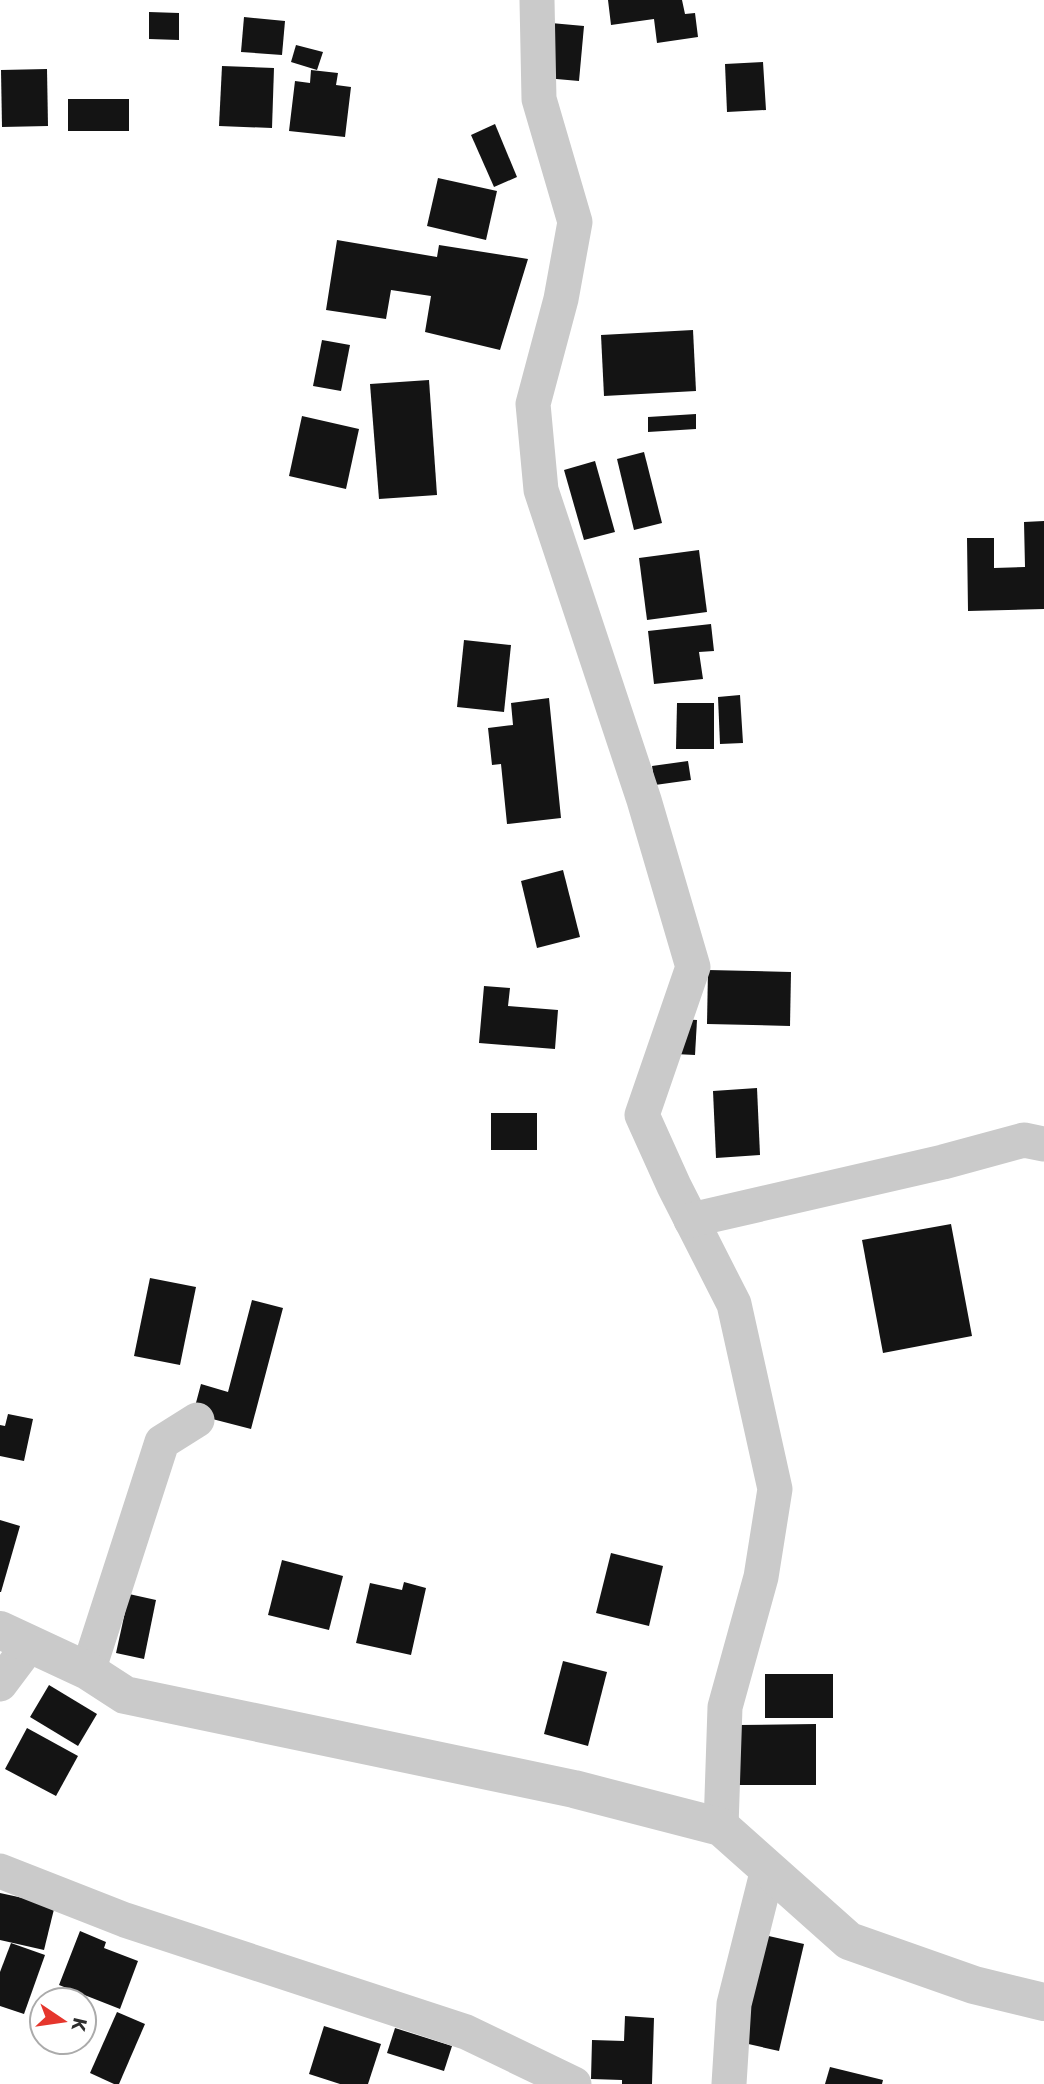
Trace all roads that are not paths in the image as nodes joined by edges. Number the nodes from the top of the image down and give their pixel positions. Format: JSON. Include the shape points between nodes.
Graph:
{"nodes":[{"id":1,"x":537,"y":0,"type":"edge"},
{"id":2,"x":1044,"y":1144,"type":"edge"},
{"id":3,"x":691,"y":1220,"type":"junction"},
{"id":4,"x":197,"y":1420,"type":"dead end"},
{"id":5,"x":15,"y":1637,"type":"edge"},
{"id":6,"x":89,"y":1671,"type":"junction"},
{"id":7,"x":0,"y":1685,"type":"edge"},
{"id":8,"x":720,"y":1827,"type":"junction"},
{"id":9,"x":768,"y":1869,"type":"junction"},
{"id":10,"x":0,"y":1871,"type":"edge"},
{"id":11,"x":1044,"y":2002,"type":"edge"},
{"id":12,"x":574,"y":2084,"type":"edge"},
{"id":13,"x":729,"y":2084,"type":"edge"}],
"edges":[{"from":1,"to":3,"type":"street","via":[[539,99],[575,222],[561,299],[533,404],[541,490],[644,800],[693,967],[642,1115]]},
{"from":2,"to":3,"type":"street","via":[[1024,1140]]},
{"from":3,"to":8,"type":"street","via":[[734,1304],[775,1489],[761,1577],[725,1707]]},
{"from":4,"to":6,"type":"street","via":[[162,1442]]},
{"from":5,"to":6,"type":"street"},
{"from":5,"to":7,"type":"street"},
{"from":6,"to":8,"type":"street","via":[[125,1695],[574,1789]]},
{"from":8,"to":9,"type":"street"},
{"from":9,"to":11,"type":"street","via":[[849,1941],[974,1985]]},
{"from":9,"to":13,"type":"street","via":[[734,2004]]},
{"from":10,"to":12,"type":"street","via":[[125,1920],[466,2032]]}]}
